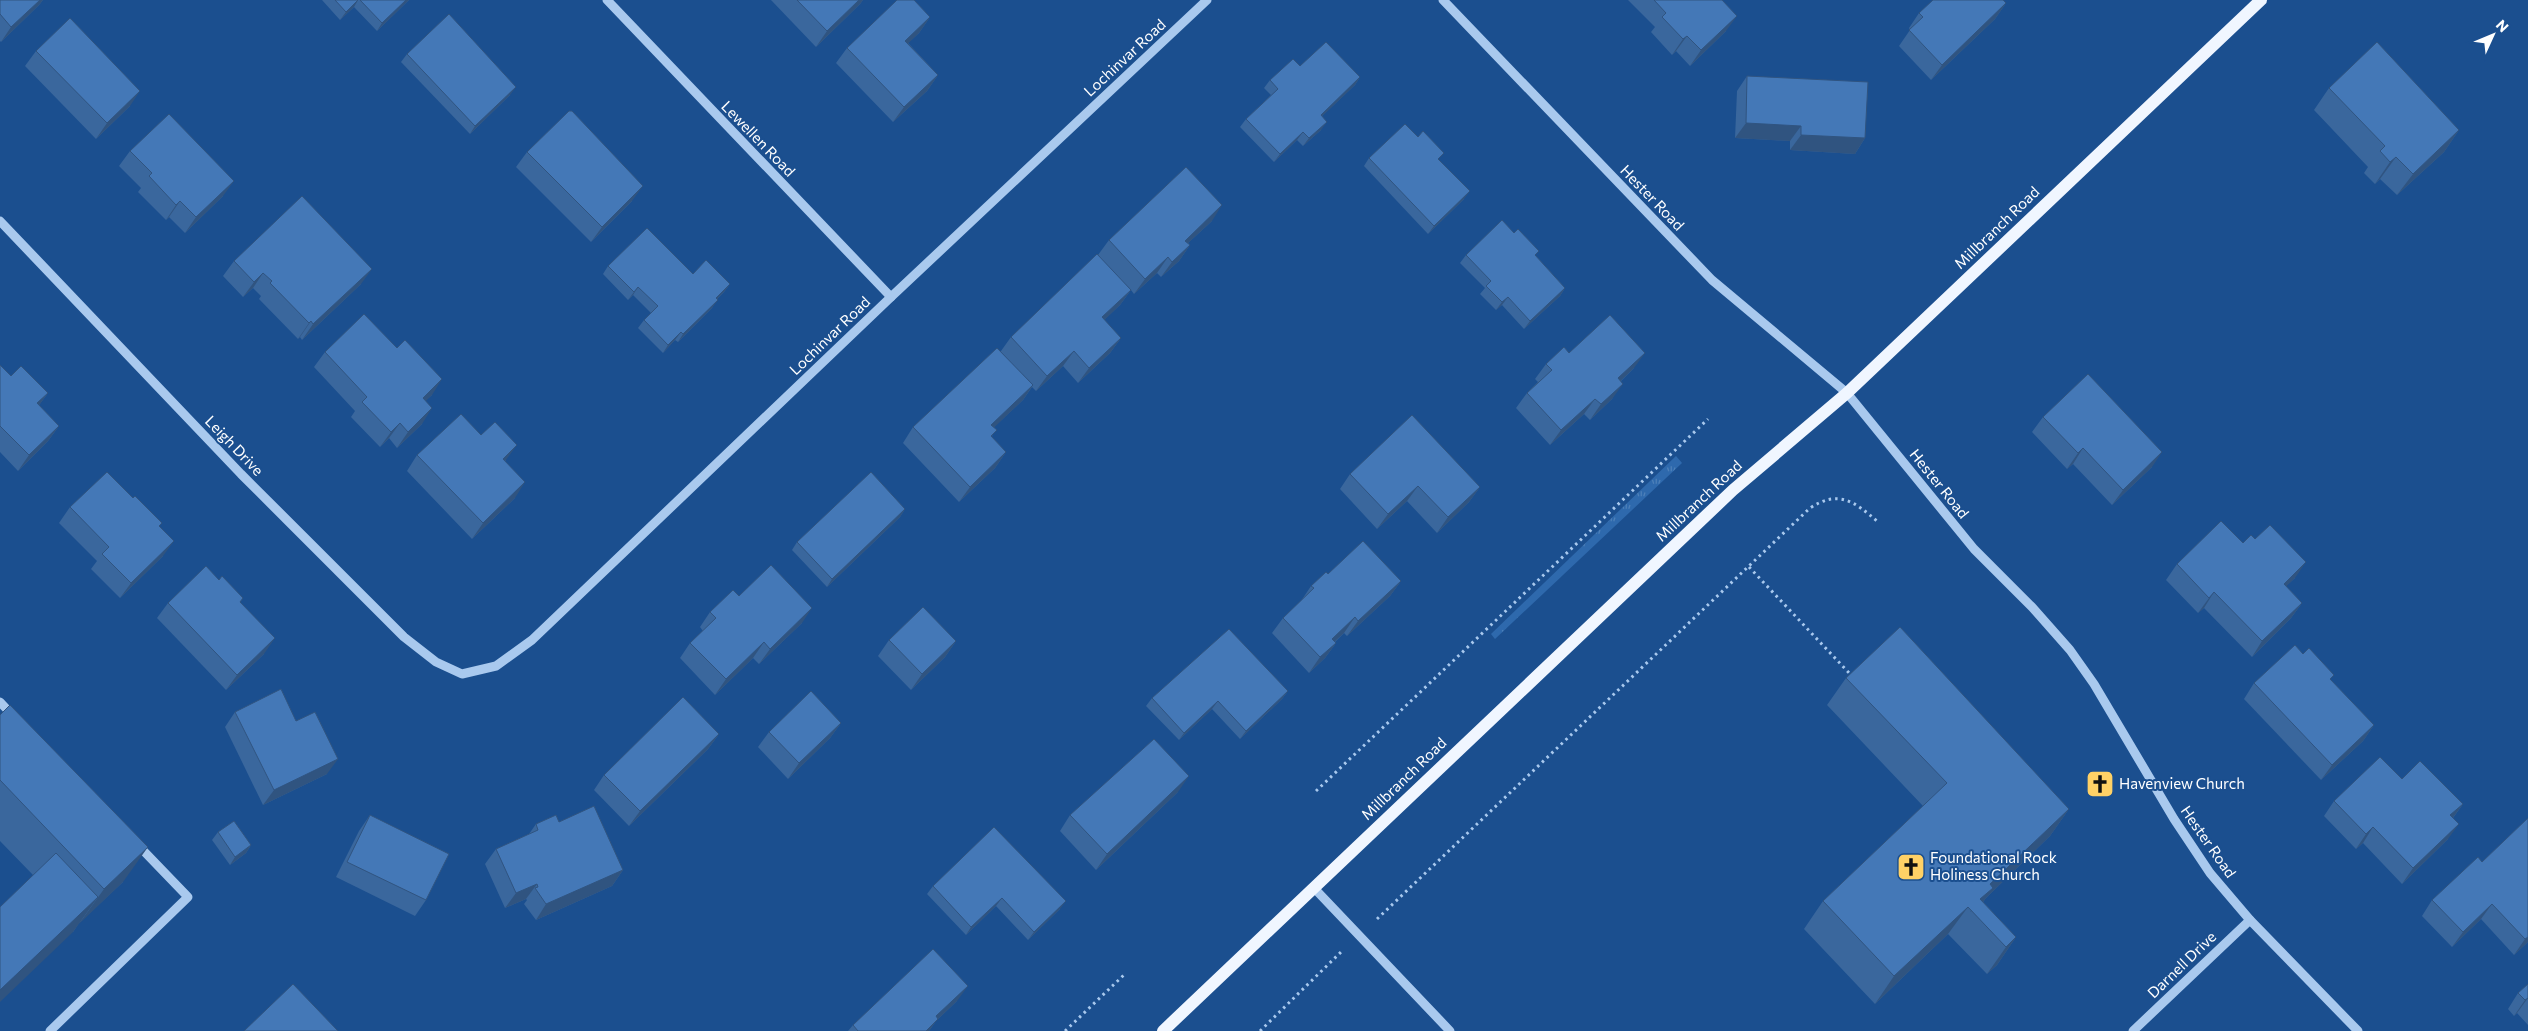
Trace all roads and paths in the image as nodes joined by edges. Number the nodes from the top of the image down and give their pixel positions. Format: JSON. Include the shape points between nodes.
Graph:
{"nodes":[{"id":1,"x":607,"y":0,"type":"edge"},
{"id":2,"x":1207,"y":0,"type":"edge"},
{"id":3,"x":1443,"y":0,"type":"edge"},
{"id":4,"x":2261,"y":0,"type":"edge"},
{"id":5,"x":0,"y":221,"type":"edge"},
{"id":6,"x":891,"y":297,"type":"junction"},
{"id":7,"x":1848,"y":393,"type":"junction"},
{"id":8,"x":1708,"y":419,"type":"dead end"},
{"id":9,"x":1878,"y":522,"type":"dead end"},
{"id":10,"x":1748,"y":567,"type":"junction"},
{"id":11,"x":462,"y":674,"type":"joint"},
{"id":12,"x":1850,"y":674,"type":"edge"},
{"id":13,"x":0,"y":702,"type":"edge"},
{"id":14,"x":20,"y":723,"type":"edge"},
{"id":15,"x":1316,"y":791,"type":"dead end"},
{"id":16,"x":128,"y":835,"type":"edge"},
{"id":17,"x":1314,"y":888,"type":"junction"},
{"id":18,"x":2250,"y":920,"type":"junction"},
{"id":19,"x":1359,"y":935,"type":"junction"},
{"id":20,"x":1126,"y":973,"type":"dead end"},
{"id":21,"x":50,"y":1031,"type":"edge"},
{"id":22,"x":1065,"y":1031,"type":"edge"},
{"id":23,"x":1163,"y":1031,"type":"edge"},
{"id":24,"x":1260,"y":1031,"type":"edge"},
{"id":25,"x":1450,"y":1031,"type":"edge"},
{"id":26,"x":2133,"y":1031,"type":"edge"},
{"id":27,"x":2358,"y":1031,"type":"edge"}],
"edges":[{"from":1,"to":6,"type":"street","name":"Lewellen Road"},
{"from":2,"to":6,"type":"street","name":"Lochinvar Road"},
{"from":3,"to":7,"type":"street","name":"Hester Road","via":[[1712,280]]},
{"from":4,"to":7,"type":"main road","name":"Millbranch Road"},
{"from":5,"to":11,"type":"street","name":"Leigh Drive","via":[[241,474],[404,637],[436,662]]},
{"from":6,"to":11,"type":"street","name":"Lochinvar Road","via":[[532,640],[496,666]]},
{"from":7,"to":17,"type":"main road","name":"Millbranch Road","via":[[1733,490]]},
{"from":7,"to":18,"type":"street","name":"Hester Road","via":[[1974,549],[2070,650],[2094,684],[2174,819],[2210,873]]},
{"from":8,"to":15,"type":"path"},
{"from":9,"to":10,"type":"path","via":[[1848,500],[1820,502]]},
{"from":10,"to":12,"type":"path"},
{"from":10,"to":19,"type":"path"},
{"from":13,"to":14,"type":"street"},
{"from":16,"to":21,"type":"street","via":[[188,897]]},
{"from":17,"to":19,"type":"street"},
{"from":17,"to":23,"type":"main road","name":"Millbranch Road"},
{"from":18,"to":26,"type":"street","name":"Darnell Drive"},
{"from":18,"to":27,"type":"street","name":"Hester Road"},
{"from":19,"to":24,"type":"path"},
{"from":19,"to":25,"type":"street"},
{"from":20,"to":22,"type":"path"}]}
